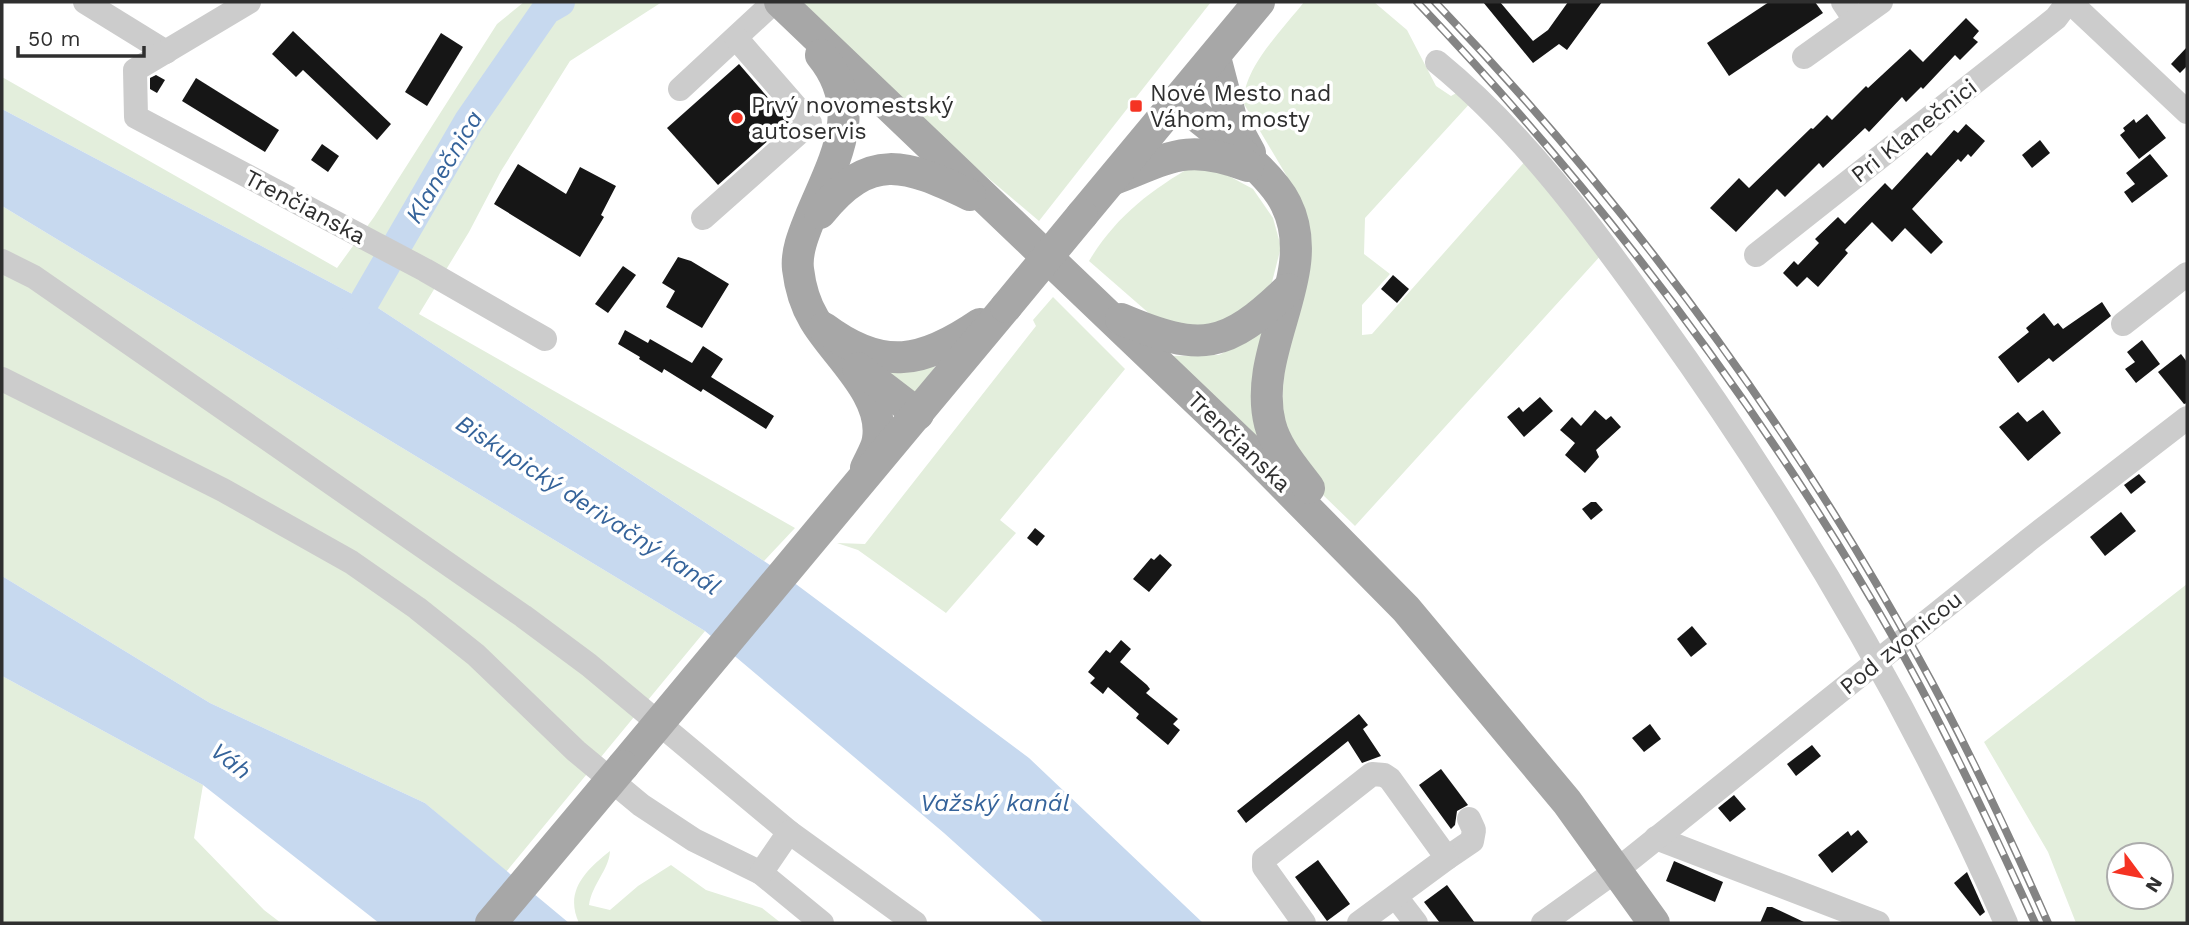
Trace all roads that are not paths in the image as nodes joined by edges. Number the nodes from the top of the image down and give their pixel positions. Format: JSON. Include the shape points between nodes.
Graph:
{"nodes":[{"id":1,"x":85,"y":2,"type":"edge"},
{"id":2,"x":248,"y":2,"type":"edge"},
{"id":3,"x":778,"y":2,"type":"edge"},
{"id":4,"x":1259,"y":2,"type":"edge"},
{"id":5,"x":1881,"y":2,"type":"edge"},
{"id":6,"x":2069,"y":2,"type":"edge"},
{"id":7,"x":1849,"y":11,"type":"edge"},
{"id":8,"x":736,"y":38,"type":"junction"},
{"id":9,"x":166,"y":52,"type":"junction"},
{"id":10,"x":1215,"y":57,"type":"junction"},
{"id":11,"x":1804,"y":57,"type":"dead end"},
{"id":12,"x":1437,"y":62,"type":"dead end"},
{"id":13,"x":680,"y":89,"type":"dead end"},
{"id":14,"x":1178,"y":101,"type":"junction"},
{"id":15,"x":2187,"y":112,"type":"edge"},
{"id":16,"x":1259,"y":170,"type":"junction"},
{"id":17,"x":1112,"y":179,"type":"junction"},
{"id":18,"x":992,"y":206,"type":"junction"},
{"id":19,"x":703,"y":218,"type":"dead end"},
{"id":20,"x":805,"y":230,"type":"junction"},
{"id":21,"x":1756,"y":255,"type":"dead end"},
{"id":22,"x":2,"y":261,"type":"edge"},
{"id":23,"x":2187,"y":274,"type":"edge"},
{"id":24,"x":1288,"y":289,"type":"junction"},
{"id":25,"x":1006,"y":307,"type":"junction"},
{"id":26,"x":1102,"y":311,"type":"junction"},
{"id":27,"x":814,"y":321,"type":"junction"},
{"id":28,"x":2123,"y":324,"type":"dead end"},
{"id":29,"x":545,"y":339,"type":"dead end"},
{"id":30,"x":835,"y":350,"type":"junction"},
{"id":31,"x":2,"y":379,"type":"edge"},
{"id":32,"x":918,"y":414,"type":"junction"},
{"id":33,"x":2187,"y":418,"type":"edge"},
{"id":34,"x":858,"y":485,"type":"junction"},
{"id":35,"x":1324,"y":524,"type":"junction"},
{"id":36,"x":1877,"y":662,"type":"junction"},
{"id":37,"x":659,"y":725,"type":"junction"},
{"id":38,"x":1469,"y":819,"type":"dead end"},
{"id":39,"x":789,"y":832,"type":"junction"},
{"id":40,"x":1656,"y":838,"type":"junction"},
{"id":41,"x":1447,"y":858,"type":"junction"},
{"id":42,"x":1617,"y":870,"type":"junction"},
{"id":43,"x":761,"y":873,"type":"junction"},
{"id":44,"x":1396,"y":897,"type":"junction"},
{"id":45,"x":491,"y":923,"type":"edge"},
{"id":46,"x":822,"y":923,"type":"edge"},
{"id":47,"x":915,"y":923,"type":"edge"},
{"id":48,"x":1304,"y":923,"type":"edge"},
{"id":49,"x":1359,"y":923,"type":"edge"},
{"id":50,"x":1416,"y":923,"type":"edge"},
{"id":51,"x":1543,"y":923,"type":"edge"},
{"id":52,"x":1654,"y":923,"type":"edge"},
{"id":53,"x":1878,"y":923,"type":"edge"},
{"id":54,"x":2007,"y":923,"type":"edge"}],
"edges":[{"from":1,"to":9,"type":"street"},
{"from":2,"to":9,"type":"street","name":"Trenčianska"},
{"from":3,"to":8,"type":"street"},
{"from":3,"to":18,"type":"main road","name":"Trenčianska"},
{"from":3,"to":20,"type":"main road","via":[[833,69],[844,97],[843,133]]},
{"from":4,"to":10,"type":"main road"},
{"from":5,"to":7,"type":"street"},
{"from":6,"to":15,"type":"street"},
{"from":6,"to":21,"type":"street","name":"Pri Klanečnici","via":[[2056,18]]},
{"from":7,"to":11,"type":"street"},
{"from":8,"to":13,"type":"street"},
{"from":8,"to":19,"type":"street","via":[[810,123]]},
{"from":9,"to":29,"type":"street","name":"Trenčianska","via":[[135,70],[136,117]]},
{"from":10,"to":14,"type":"main road"},
{"from":10,"to":16,"type":"main road","via":[[1231,118]]},
{"from":12,"to":36,"type":"street","via":[[1474,93],[1533,158],[1625,274],[1789,509]]},
{"from":14,"to":16,"type":"main road"},
{"from":14,"to":17,"type":"main road"},
{"from":16,"to":17,"type":"main road","via":[[1223,157],[1179,153]]},
{"from":16,"to":24,"type":"main road","via":[[1279,192],[1296,230],[1297,258]]},
{"from":17,"to":25,"type":"main road","bridge":true},
{"from":18,"to":20,"type":"main road","via":[[915,172],[868,170],[835,194]]},
{"from":18,"to":26,"type":"main road","name":"Trenčianska"},
{"from":20,"to":27,"type":"main road","via":[[797,265]]},
{"from":22,"to":37,"type":"street","via":[[34,277],[523,616],[589,664]]},
{"from":23,"to":28,"type":"street"},
{"from":24,"to":26,"type":"main road","via":[[1241,330],[1204,340],[1155,333]]},
{"from":24,"to":35,"type":"main road","via":[[1267,378],[1269,416],[1276,441],[1313,493]]},
{"from":25,"to":27,"type":"main road","via":[[948,345],[906,358],[861,349]]},
{"from":25,"to":32,"type":"main road"},
{"from":26,"to":35,"type":"main road","name":"Trenčianska"},
{"from":27,"to":30,"type":"main road"},
{"from":30,"to":32,"type":"main road"},
{"from":30,"to":34,"type":"main road","via":[[871,400],[877,417],[878,439]]},
{"from":31,"to":43,"type":"street","via":[[223,490],[351,562],[475,655],[576,751],[641,805],[694,841]]},
{"from":32,"to":34,"type":"main road"},
{"from":33,"to":36,"type":"street","name":"Pod zvonicou"},
{"from":34,"to":37,"type":"main road"},
{"from":35,"to":42,"type":"main road","name":"Trenčianska","via":[[1444,652]]},
{"from":36,"to":40,"type":"street","name":"Pod zvonicou"},
{"from":36,"to":54,"type":"street","via":[[1923,743]]},
{"from":37,"to":39,"type":"street"},
{"from":37,"to":45,"type":"main road","bridge":true},
{"from":38,"to":41,"type":"street","via":[[1472,841]]},
{"from":39,"to":43,"type":"street"},
{"from":39,"to":47,"type":"street"},
{"from":40,"to":42,"type":"street","name":"Pod zvonicou"},
{"from":40,"to":53,"type":"street"},
{"from":41,"to":44,"type":"street"},
{"from":41,"to":48,"type":"street","via":[[1390,779],[1372,774],[1264,859],[1264,867]]},
{"from":42,"to":51,"type":"street","name":"Pod zvonicou"},
{"from":42,"to":52,"type":"main road","name":"Trenčianska"},
{"from":43,"to":46,"type":"street"},
{"from":44,"to":49,"type":"street"},
{"from":44,"to":50,"type":"street"}]}
